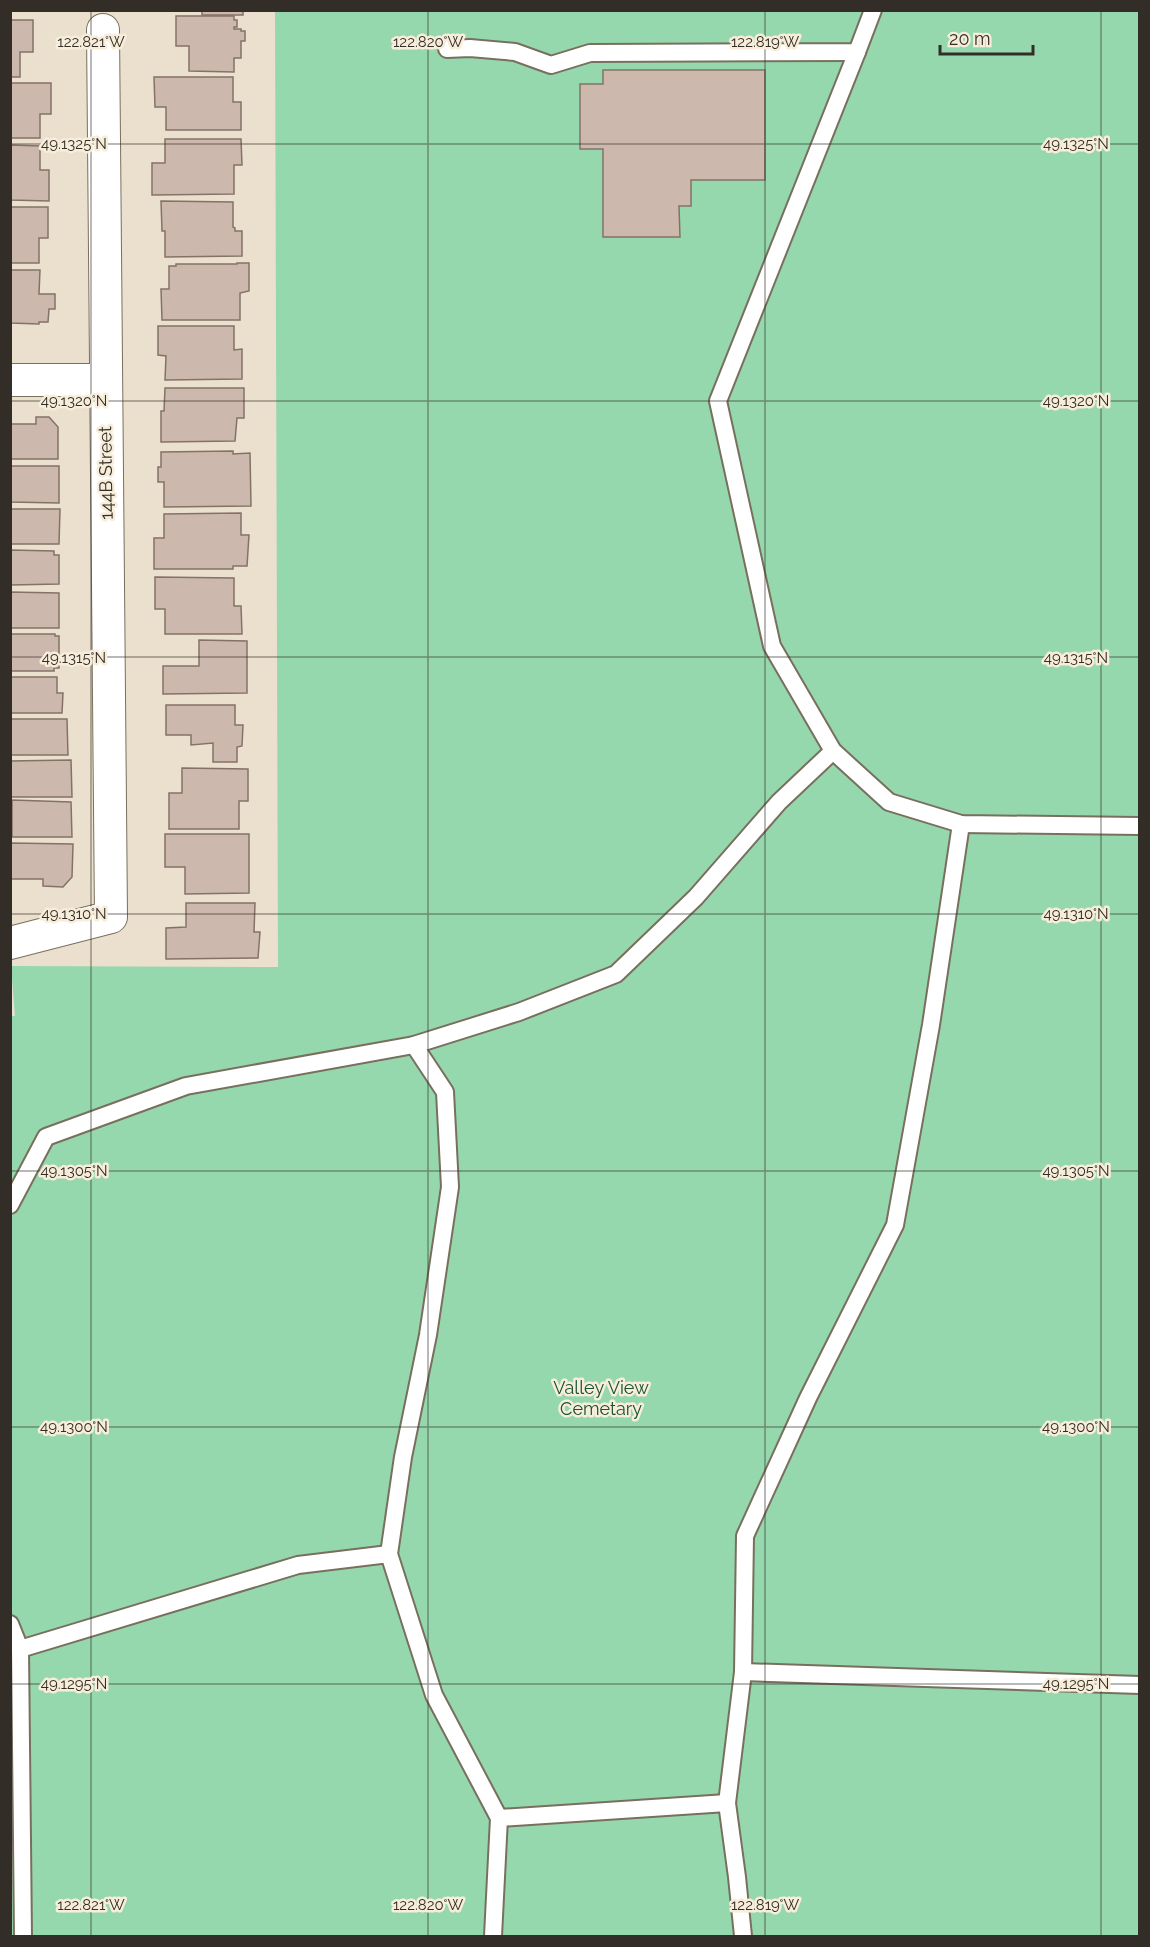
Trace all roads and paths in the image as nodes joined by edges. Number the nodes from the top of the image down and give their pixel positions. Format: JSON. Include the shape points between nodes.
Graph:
{"nodes":[{"id":1,"x":873,"y":10,"type":"edge"},
{"id":2,"x":104,"y":30,"type":"dead end"},
{"id":3,"x":447,"y":49,"type":"dead end"},
{"id":4,"x":856,"y":52,"type":"junction"},
{"id":5,"x":10,"y":380,"type":"edge"},
{"id":6,"x":105,"y":380,"type":"junction"},
{"id":7,"x":833,"y":751,"type":"junction"},
{"id":8,"x":961,"y":824,"type":"junction"},
{"id":9,"x":1140,"y":826,"type":"edge"},
{"id":10,"x":10,"y":943,"type":"edge"},
{"id":11,"x":414,"y":1045,"type":"junction"},
{"id":12,"x":10,"y":1205,"type":"edge"},
{"id":13,"x":389,"y":1554,"type":"junction"},
{"id":14,"x":10,"y":1624,"type":"edge"},
{"id":15,"x":20,"y":1649,"type":"junction"},
{"id":16,"x":743,"y":1672,"type":"junction"},
{"id":17,"x":1140,"y":1685,"type":"edge"},
{"id":18,"x":727,"y":1803,"type":"junction"},
{"id":19,"x":499,"y":1818,"type":"junction"},
{"id":20,"x":23,"y":1936,"type":"edge"},
{"id":21,"x":493,"y":1936,"type":"edge"},
{"id":22,"x":743,"y":1936,"type":"edge"}],
"edges":[{"from":1,"to":4,"type":"lane"},
{"from":2,"to":6,"type":"street","name":"144B Street"},
{"from":3,"to":4,"type":"lane","via":[[515,52],[551,64],[590,53]]},
{"from":4,"to":7,"type":"lane","via":[[718,401],[772,646]]},
{"from":5,"to":6,"type":"street"},
{"from":6,"to":10,"type":"street","name":"144B Street","via":[[111,916]]},
{"from":7,"to":8,"type":"lane","via":[[889,802]]},
{"from":7,"to":11,"type":"lane","via":[[779,802],[696,897],[616,975],[519,1012]]},
{"from":8,"to":9,"type":"lane"},
{"from":8,"to":16,"type":"lane","via":[[931,1025],[895,1225],[808,1398],[745,1536]]},
{"from":11,"to":12,"type":"lane","via":[[186,1086],[46,1137]]},
{"from":11,"to":13,"type":"lane","via":[[445,1092],[450,1187]]},
{"from":13,"to":15,"type":"lane","via":[[298,1565]]},
{"from":13,"to":19,"type":"lane","via":[[434,1695]]},
{"from":14,"to":15,"type":"lane"},
{"from":15,"to":20,"type":"lane"},
{"from":16,"to":17,"type":"lane"},
{"from":16,"to":18,"type":"lane"},
{"from":18,"to":19,"type":"lane"},
{"from":18,"to":22,"type":"lane"},
{"from":19,"to":21,"type":"lane"}]}
